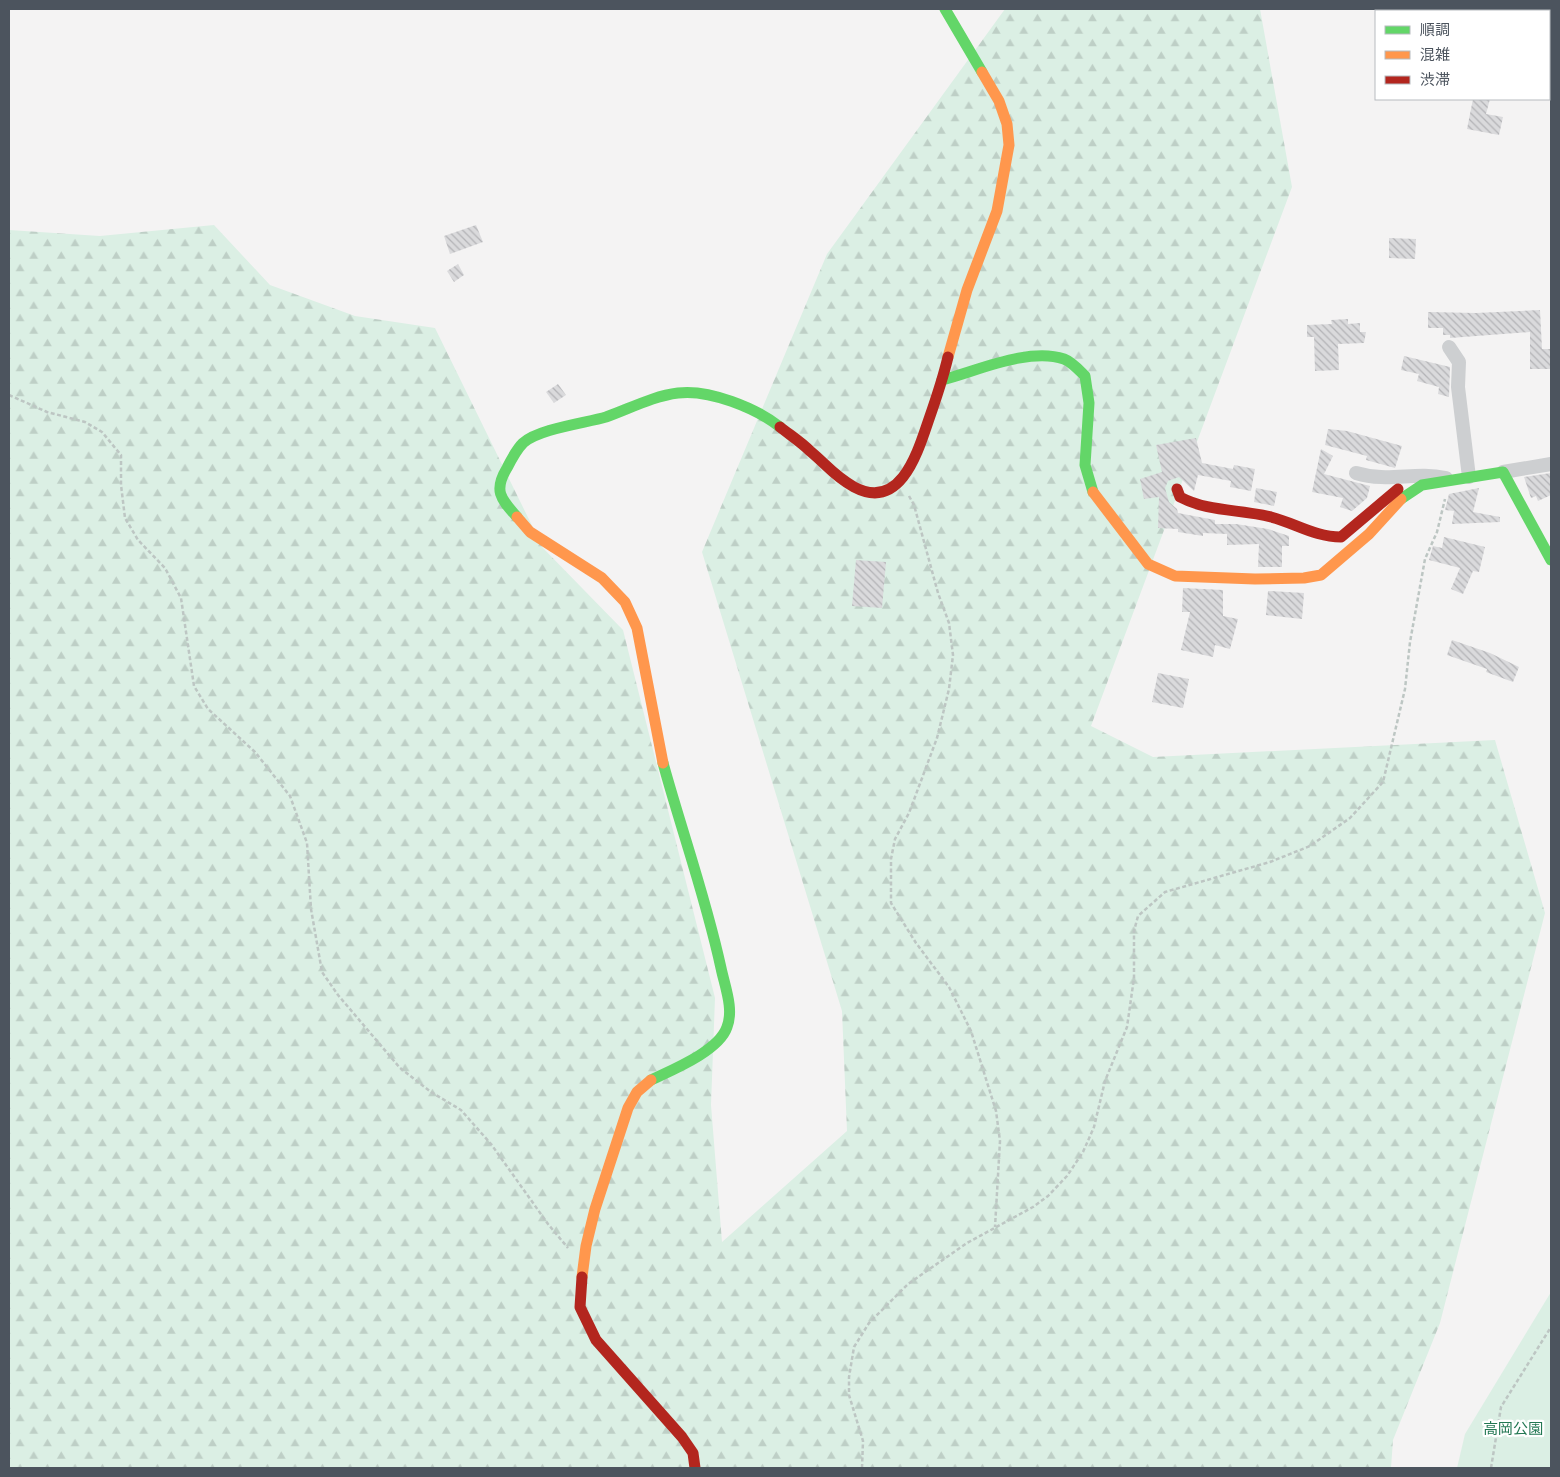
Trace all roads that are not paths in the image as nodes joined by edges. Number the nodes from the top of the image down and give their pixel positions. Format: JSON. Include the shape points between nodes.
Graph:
{"nodes":[{"id":1,"x":945,"y":9,"type":"edge"},
{"id":2,"x":1449,"y":347,"type":"dead end"},
{"id":3,"x":942,"y":380,"type":"junction"},
{"id":4,"x":1551,"y":464,"type":"edge"},
{"id":5,"x":1502,"y":472,"type":"junction"},
{"id":6,"x":1356,"y":473,"type":"dead end"},
{"id":7,"x":1469,"y":477,"type":"junction"},
{"id":8,"x":1450,"y":480,"type":"junction"},
{"id":9,"x":1420,"y":486,"type":"junction"},
{"id":10,"x":1176,"y":489,"type":"dead end"},
{"id":11,"x":1551,"y":560,"type":"edge"},
{"id":12,"x":695,"y":1468,"type":"edge"}],
"edges":[{"from":1,"to":3,"type":"street","via":[[999,102],[1008,124],[1009,145],[997,210],[967,290]]},
{"from":2,"to":7,"type":"street","via":[[1459,362],[1458,387]]},
{"from":3,"to":9,"type":"street","via":[[1015,360],[1042,356],[1065,359],[1085,376],[1089,403],[1085,464],[1094,494],[1148,564],[1175,576],[1255,579],[1320,575]]},
{"from":3,"to":12,"type":"street","via":[[915,461],[902,480],[874,493],[856,488],[830,472],[811,451],[765,416],[706,394],[678,393],[537,435],[524,442],[499,486],[501,499],[530,532],[602,578],[625,602],[637,628],[663,764],[711,922],[731,1013],[727,1029],[714,1044],[685,1064],[649,1081],[637,1092],[628,1108],[595,1209],[584,1263],[580,1307],[596,1340],[682,1437],[693,1453]]},
{"from":4,"to":5,"type":"street"},
{"from":5,"to":7,"type":"street"},
{"from":5,"to":11,"type":"street"},
{"from":6,"to":8,"type":"street","via":[[1372,478],[1428,474]]},
{"from":7,"to":8,"type":"street"},
{"from":8,"to":9,"type":"street"},
{"from":9,"to":10,"type":"street","via":[[1406,484],[1341,537],[1326,537],[1271,517],[1195,505],[1180,498]]}]}
